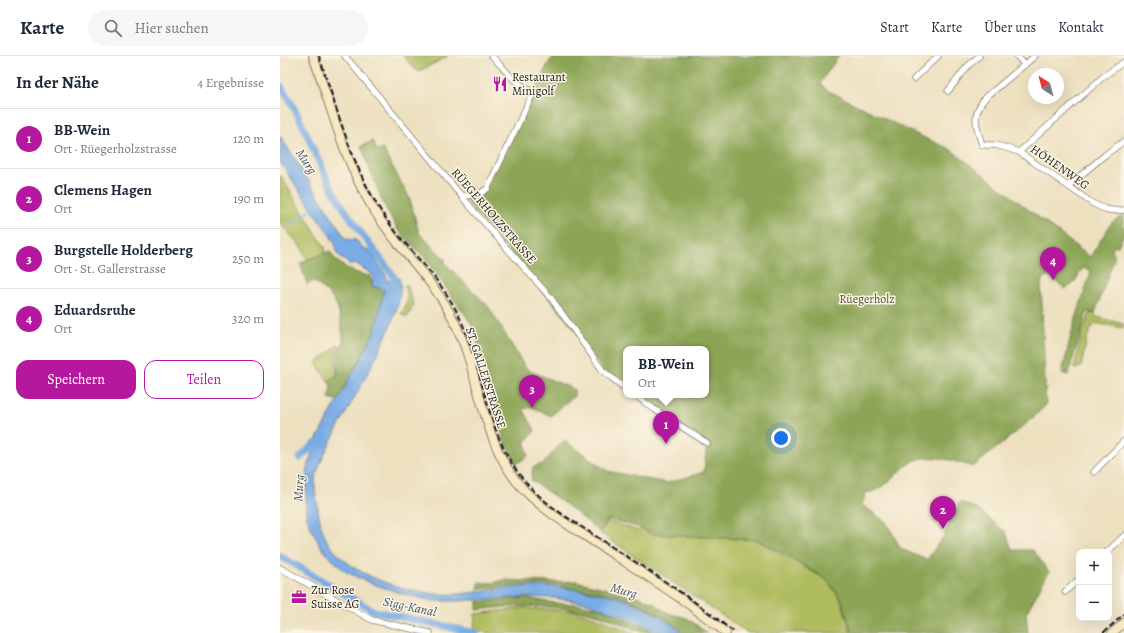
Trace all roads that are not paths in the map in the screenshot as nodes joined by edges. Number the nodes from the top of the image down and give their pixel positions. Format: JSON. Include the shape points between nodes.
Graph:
{"nodes":[{"id":1,"x":313,"y":56,"type":"edge"},
{"id":2,"x":345,"y":56,"type":"edge"},
{"id":3,"x":492,"y":56,"type":"edge"},
{"id":4,"x":938,"y":56,"type":"edge"},
{"id":5,"x":979,"y":56,"type":"edge"},
{"id":6,"x":1017,"y":56,"type":"edge"},
{"id":7,"x":1035,"y":56,"type":"edge"},
{"id":8,"x":1124,"y":62,"type":"edge"},
{"id":9,"x":1024,"y":65,"type":"junction"},
{"id":10,"x":914,"y":79,"type":"dead end"},
{"id":11,"x":948,"y":91,"type":"dead end"},
{"id":12,"x":1124,"y":141,"type":"edge"},
{"id":13,"x":1019,"y":152,"type":"junction"},
{"id":14,"x":1068,"y":186,"type":"junction"},
{"id":15,"x":462,"y":196,"type":"junction"},
{"id":16,"x":1124,"y":210,"type":"edge"},
{"id":17,"x":623,"y":387,"type":"edge"},
{"id":18,"x":638,"y":398,"type":"edge"},
{"id":19,"x":1124,"y":442,"type":"edge"},
{"id":20,"x":707,"y":443,"type":"dead end"},
{"id":21,"x":1094,"y":472,"type":"dead end"},
{"id":22,"x":1124,"y":536,"type":"edge"},
{"id":23,"x":1110,"y":549,"type":"edge"},
{"id":24,"x":280,"y":568,"type":"edge"},
{"id":25,"x":1076,"y":582,"type":"edge"},
{"id":26,"x":1065,"y":592,"type":"dead end"},
{"id":27,"x":1124,"y":623,"type":"edge"},
{"id":28,"x":430,"y":633,"type":"edge"},
{"id":29,"x":726,"y":633,"type":"edge"},
{"id":30,"x":1112,"y":633,"type":"edge"}],
"edges":[{"from":1,"to":29,"type":"main road","name":"ST. GALLERSTRASSE","via":[[363,191],[386,229],[442,299],[456,325],[494,440],[512,475],[529,495],[550,512],[680,598]]},
{"from":2,"to":15,"type":"street","name":"RÜEGERHOLZSTRASSE"},
{"from":3,"to":15,"type":"street","via":[[514,80],[533,93],[487,189],[478,195]]},
{"from":4,"to":10,"type":"street"},
{"from":5,"to":11,"type":"street"},
{"from":6,"to":9,"type":"street"},
{"from":7,"to":9,"type":"street"},
{"from":8,"to":13,"type":"street","via":[[1103,77]]},
{"from":9,"to":13,"type":"street","name":"HÖHENWEG","via":[[985,98],[979,106],[975,124],[982,145],[996,145]]},
{"from":12,"to":14,"type":"street"},
{"from":13,"to":14,"type":"street","name":"HÖHENWEG"},
{"from":14,"to":16,"type":"street","name":"HÖHENWEG","via":[[1103,209]]},
{"from":15,"to":17,"type":"street","name":"RÜEGERHOLZSTRASSE","via":[[551,298],[603,371]]},
{"from":18,"to":20,"type":"street"},
{"from":19,"to":21,"type":"street"},
{"from":22,"to":23,"type":"street"},
{"from":24,"to":28,"type":"street","via":[[372,620]]},
{"from":25,"to":26,"type":"street"},
{"from":27,"to":30,"type":"main road"}]}
